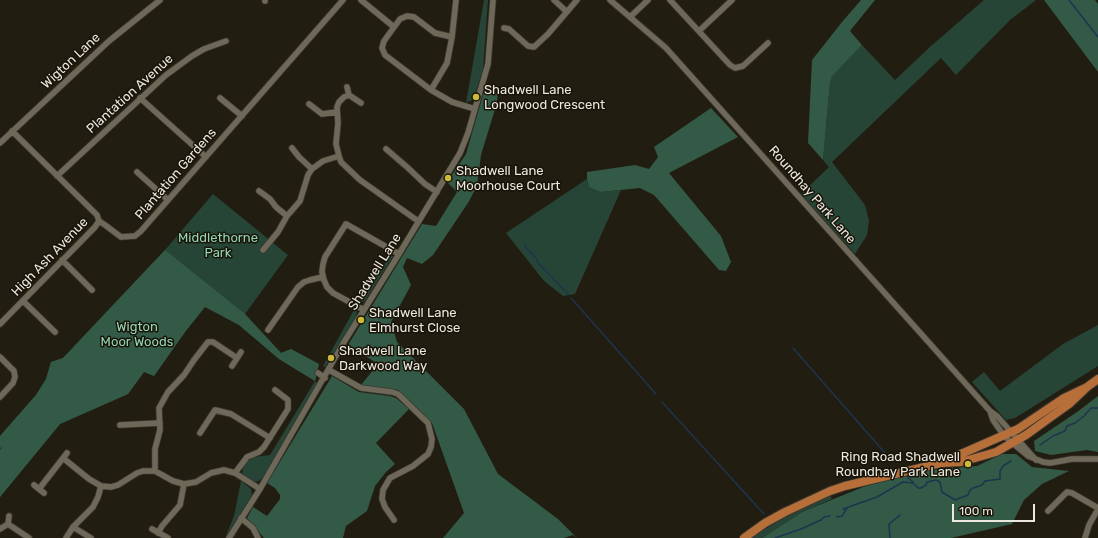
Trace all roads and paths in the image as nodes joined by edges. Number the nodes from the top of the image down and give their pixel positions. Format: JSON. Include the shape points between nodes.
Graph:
{"nodes":[{"id":1,"x":160,"y":0,"type":"edge"},
{"id":2,"x":334,"y":0,"type":"edge"},
{"id":3,"x":343,"y":0,"type":"edge"},
{"id":4,"x":361,"y":0,"type":"edge"},
{"id":5,"x":456,"y":0,"type":"edge"},
{"id":6,"x":493,"y":0,"type":"edge"},
{"id":7,"x":554,"y":0,"type":"edge"},
{"id":8,"x":577,"y":0,"type":"edge"},
{"id":9,"x":610,"y":0,"type":"edge"},
{"id":10,"x":648,"y":0,"type":"edge"},
{"id":11,"x":670,"y":0,"type":"edge"},
{"id":12,"x":732,"y":0,"type":"edge"},
{"id":13,"x":339,"y":5,"type":"junction"},
{"id":14,"x":567,"y":12,"type":"junction"},
{"id":15,"x":630,"y":17,"type":"junction"},
{"id":16,"x":394,"y":27,"type":"junction"},
{"id":17,"x":504,"y":28,"type":"dead end"},
{"id":18,"x":699,"y":31,"type":"junction"},
{"id":19,"x":452,"y":37,"type":"junction"},
{"id":20,"x":226,"y":41,"type":"dead end"},
{"id":21,"x":768,"y":43,"type":"dead end"},
{"id":22,"x":347,"y":87,"type":"dead end"},
{"id":23,"x":431,"y":90,"type":"junction"},
{"id":24,"x":349,"y":95,"type":"junction"},
{"id":25,"x":140,"y":98,"type":"junction"},
{"id":26,"x":220,"y":98,"type":"dead end"},
{"id":27,"x":361,"y":103,"type":"dead end"},
{"id":28,"x":309,"y":104,"type":"dead end"},
{"id":29,"x":475,"y":110,"type":"junction"},
{"id":30,"x":336,"y":112,"type":"junction"},
{"id":31,"x":242,"y":116,"type":"junction"},
{"id":32,"x":12,"y":131,"type":"junction"},
{"id":33,"x":0,"y":142,"type":"edge"},
{"id":34,"x":292,"y":148,"type":"dead end"},
{"id":35,"x":386,"y":149,"type":"dead end"},
{"id":36,"x":338,"y":156,"type":"junction"},
{"id":37,"x":206,"y":157,"type":"junction"},
{"id":38,"x":312,"y":169,"type":"junction"},
{"id":39,"x":137,"y":172,"type":"dead end"},
{"id":40,"x":57,"y":176,"type":"junction"},
{"id":41,"x":259,"y":191,"type":"dead end"},
{"id":42,"x":437,"y":192,"type":"junction"},
{"id":43,"x":168,"y":200,"type":"junction"},
{"id":44,"x":287,"y":216,"type":"junction"},
{"id":45,"x":99,"y":221,"type":"junction"},
{"id":46,"x":418,"y":221,"type":"junction"},
{"id":47,"x":263,"y":250,"type":"dead end"},
{"id":48,"x":399,"y":254,"type":"junction"},
{"id":49,"x":62,"y":260,"type":"junction"},
{"id":50,"x":323,"y":277,"type":"junction"},
{"id":51,"x":92,"y":290,"type":"dead end"},
{"id":52,"x":23,"y":301,"type":"junction"},
{"id":53,"x":364,"y":310,"type":"junction"},
{"id":54,"x":0,"y":324,"type":"edge"},
{"id":55,"x":268,"y":330,"type":"dead end"},
{"id":56,"x":55,"y":332,"type":"dead end"},
{"id":57,"x":241,"y":352,"type":"dead end"},
{"id":58,"x":0,"y":357,"type":"edge"},
{"id":59,"x":237,"y":358,"type":"junction"},
{"id":60,"x":232,"y":366,"type":"dead end"},
{"id":61,"x":329,"y":370,"type":"junction"},
{"id":62,"x":318,"y":373,"type":"dead end"},
{"id":63,"x":325,"y":378,"type":"junction"},
{"id":64,"x":1098,"y":379,"type":"edge"},
{"id":65,"x":1087,"y":387,"type":"junction"},
{"id":66,"x":275,"y":390,"type":"dead end"},
{"id":67,"x":0,"y":397,"type":"edge"},
{"id":68,"x":160,"y":423,"type":"junction"},
{"id":69,"x":120,"y":425,"type":"dead end"},
{"id":70,"x":200,"y":433,"type":"dead end"},
{"id":71,"x":1007,"y":434,"type":"junction"},
{"id":72,"x":270,"y":438,"type":"junction"},
{"id":73,"x":1015,"y":442,"type":"junction"},
{"id":74,"x":1098,"y":459,"type":"edge"},
{"id":75,"x":941,"y":463,"type":"junction"},
{"id":76,"x":155,"y":471,"type":"junction"},
{"id":77,"x":235,"y":473,"type":"junction"},
{"id":78,"x":184,"y":484,"type":"junction"},
{"id":79,"x":101,"y":486,"type":"junction"},
{"id":80,"x":260,"y":489,"type":"junction"},
{"id":81,"x":44,"y":493,"type":"dead end"},
{"id":82,"x":1098,"y":509,"type":"edge"},
{"id":83,"x":1048,"y":511,"type":"dead end"},
{"id":84,"x":9,"y":516,"type":"dead end"},
{"id":85,"x":241,"y":518,"type":"junction"},
{"id":86,"x":394,"y":520,"type":"dead end"},
{"id":87,"x":8,"y":524,"type":"junction"},
{"id":88,"x":73,"y":527,"type":"junction"},
{"id":89,"x":0,"y":529,"type":"edge"},
{"id":90,"x":152,"y":530,"type":"dead end"},
{"id":91,"x":158,"y":533,"type":"junction"},
{"id":92,"x":29,"y":538,"type":"edge"},
{"id":93,"x":66,"y":538,"type":"edge"},
{"id":94,"x":90,"y":538,"type":"edge"},
{"id":95,"x":168,"y":538,"type":"edge"},
{"id":96,"x":229,"y":538,"type":"edge"},
{"id":97,"x":258,"y":538,"type":"edge"},
{"id":98,"x":744,"y":538,"type":"edge"},
{"id":99,"x":1085,"y":538,"type":"edge"}],
"edges":[{"from":1,"to":32,"type":"street","name":"Wigton Lane","via":[[109,40]]},
{"from":2,"to":13,"type":"street"},
{"from":3,"to":13,"type":"street","name":"Plantation Gardens"},
{"from":4,"to":16,"type":"street"},
{"from":5,"to":19,"type":"street"},
{"from":6,"to":29,"type":"street","name":"Shadwell Lane","via":[[488,64]]},
{"from":7,"to":14,"type":"street"},
{"from":8,"to":14,"type":"street"},
{"from":9,"to":15,"type":"street","name":"Roundhay Park Lane"},
{"from":10,"to":15,"type":"street"},
{"from":11,"to":18,"type":"street"},
{"from":12,"to":18,"type":"street"},
{"from":13,"to":31,"type":"street","name":"Plantation Gardens"},
{"from":14,"to":17,"type":"street","via":[[534,47],[528,46]]},
{"from":15,"to":71,"type":"street","name":"Roundhay Park Lane","via":[[671,54],[990,412],[997,416]]},
{"from":16,"to":19,"type":"street","via":[[403,17],[411,16],[435,33]]},
{"from":16,"to":23,"type":"street","via":[[382,44],[383,52]]},
{"from":18,"to":21,"type":"street","via":[[735,68],[743,66]]},
{"from":19,"to":23,"type":"street","via":[[447,63]]},
{"from":20,"to":25,"type":"street","name":"Plantation Avenue","via":[[192,56],[166,74]]},
{"from":22,"to":24,"type":"street"},
{"from":23,"to":29,"type":"street","via":[[452,102]]},
{"from":24,"to":27,"type":"street"},
{"from":24,"to":30,"type":"street","via":[[339,102]]},
{"from":25,"to":37,"type":"street"},
{"from":25,"to":40,"type":"street","name":"Plantation Avenue"},
{"from":26,"to":31,"type":"street"},
{"from":28,"to":30,"type":"street","via":[[322,114]]},
{"from":29,"to":42,"type":"street","name":"Shadwell Lane","via":[[460,153]]},
{"from":30,"to":36,"type":"street"},
{"from":31,"to":37,"type":"street","name":"Plantation Gardens"},
{"from":32,"to":33,"type":"street","name":"Wigton Lane"},
{"from":32,"to":40,"type":"street","name":"Plantation Gardens"},
{"from":34,"to":38,"type":"street"},
{"from":35,"to":42,"type":"street"},
{"from":36,"to":38,"type":"street","via":[[323,161]]},
{"from":36,"to":46,"type":"street","via":[[347,169],[360,180]]},
{"from":37,"to":43,"type":"street","name":"Plantation Gardens"},
{"from":38,"to":44,"type":"street","via":[[300,201]]},
{"from":39,"to":43,"type":"street"},
{"from":40,"to":45,"type":"street","name":"Plantation Gardens","via":[[97,215]]},
{"from":41,"to":44,"type":"street"},
{"from":42,"to":46,"type":"street","name":"Shadwell Lane"},
{"from":43,"to":45,"type":"street","name":"Plantation Gardens","via":[[135,236],[121,237]]},
{"from":44,"to":47,"type":"street","via":[[274,238]]},
{"from":45,"to":49,"type":"street","name":"High Ash Avenue"},
{"from":46,"to":48,"type":"street","name":"Shadwell Lane"},
{"from":48,"to":50,"type":"street","via":[[346,224],[326,257]]},
{"from":48,"to":53,"type":"street","name":"Shadwell Lane"},
{"from":49,"to":51,"type":"street"},
{"from":49,"to":52,"type":"street","name":"High Ash Avenue"},
{"from":50,"to":53,"type":"street","via":[[333,293]]},
{"from":50,"to":55,"type":"street","via":[[304,282],[298,287]]},
{"from":52,"to":54,"type":"street","name":"High Ash Avenue"},
{"from":52,"to":56,"type":"street"},
{"from":53,"to":61,"type":"street","name":"Shadwell Lane"},
{"from":57,"to":59,"type":"street"},
{"from":58,"to":67,"type":"street","via":[[14,371],[15,377]]},
{"from":59,"to":60,"type":"street"},
{"from":59,"to":68,"type":"street","via":[[213,342],[208,342],[168,392],[160,408]]},
{"from":61,"to":63,"type":"street","name":"Shadwell Lane"},
{"from":61,"to":86,"type":"street","via":[[361,388],[398,394],[428,423],[432,439],[428,454],[413,466],[390,478],[383,490],[382,499]]},
{"from":62,"to":63,"type":"street"},
{"from":63,"to":80,"type":"street","name":"Shadwell Lane"},
{"from":64,"to":65,"type":"highway"},
{"from":65,"to":71,"type":"highway","via":[[1064,398]]},
{"from":65,"to":73,"type":"highway","via":[[1069,404]]},
{"from":66,"to":72,"type":"street","via":[[286,397],[289,406]]},
{"from":68,"to":69,"type":"street"},
{"from":68,"to":76,"type":"street","via":[[155,449]]},
{"from":70,"to":72,"type":"street","via":[[215,410],[231,414]]},
{"from":71,"to":73,"type":"street","name":"Roundhay Park Lane"},
{"from":71,"to":75,"type":"highway"},
{"from":72,"to":77,"type":"street","via":[[260,451],[247,457]]},
{"from":73,"to":74,"type":"street","name":"Roundhay Park Lane","via":[[1028,456],[1043,462]]},
{"from":73,"to":75,"type":"highway","via":[[981,457]]},
{"from":75,"to":98,"type":"highway","via":[[845,486],[785,512]]},
{"from":76,"to":78,"type":"street"},
{"from":76,"to":79,"type":"street","via":[[137,473],[111,487]]},
{"from":77,"to":78,"type":"street","via":[[218,471],[196,482]]},
{"from":77,"to":80,"type":"street"},
{"from":78,"to":91,"type":"street","via":[[180,505]]},
{"from":79,"to":81,"type":"street","via":[[65,455],[36,487]]},
{"from":79,"to":88,"type":"street","via":[[94,508]]},
{"from":80,"to":85,"type":"street","name":"Shadwell Lane"},
{"from":82,"to":83,"type":"street","via":[[1067,492]]},
{"from":82,"to":99,"type":"street"},
{"from":84,"to":87,"type":"street"},
{"from":85,"to":96,"type":"street","name":"Shadwell Lane"},
{"from":85,"to":97,"type":"street","via":[[253,528]]},
{"from":87,"to":89,"type":"street"},
{"from":87,"to":92,"type":"street"},
{"from":88,"to":93,"type":"street"},
{"from":88,"to":94,"type":"street"},
{"from":90,"to":91,"type":"street"},
{"from":91,"to":95,"type":"street"}]}
